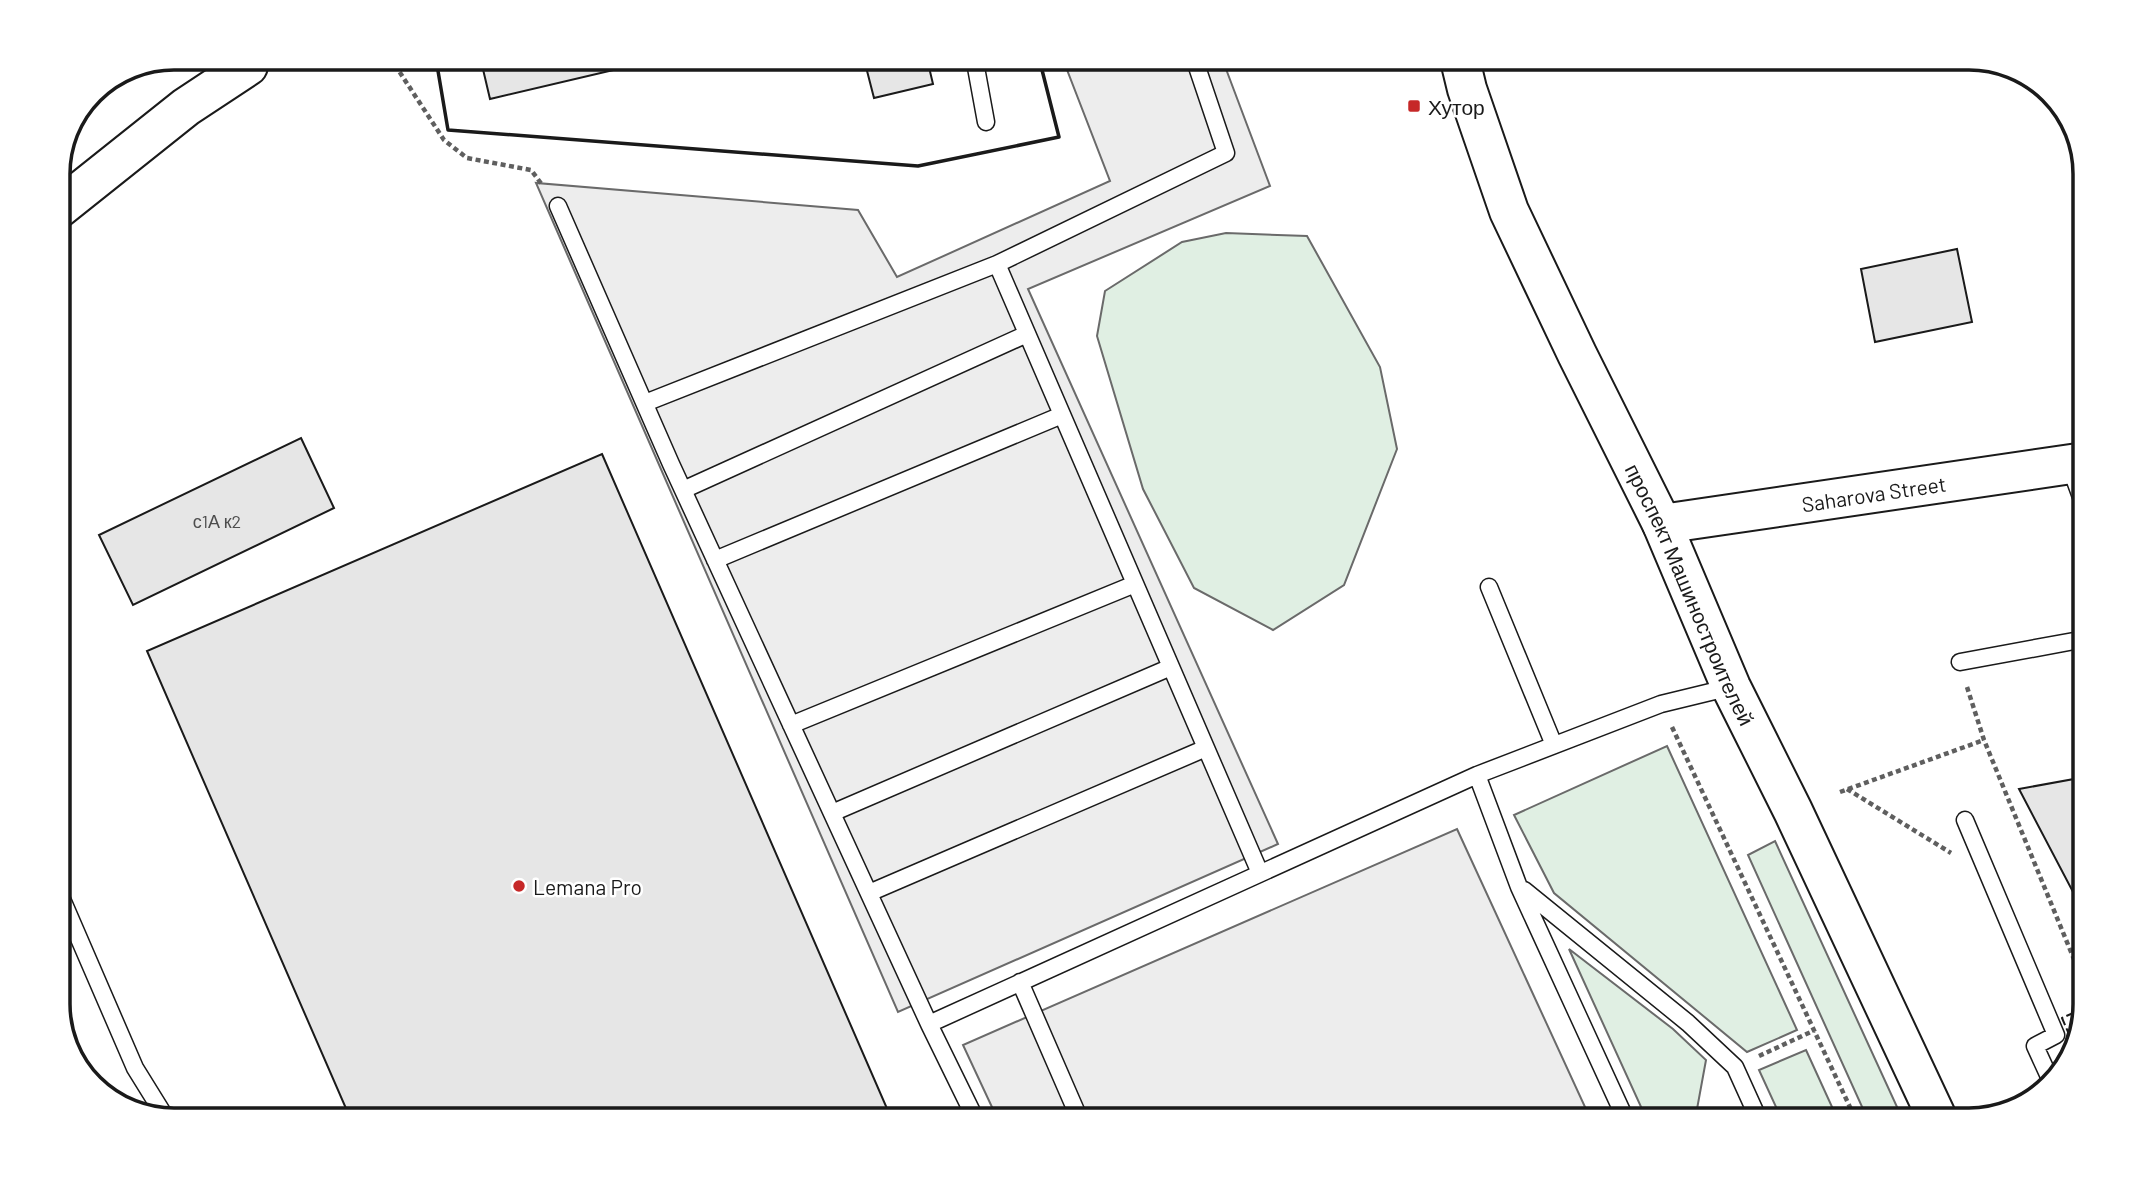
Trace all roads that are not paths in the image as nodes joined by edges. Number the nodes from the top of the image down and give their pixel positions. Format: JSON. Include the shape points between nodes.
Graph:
{"nodes":[{"id":1,"x":242,"y":70,"type":"edge"},
{"id":2,"x":976,"y":70,"type":"edge"},
{"id":3,"x":1198,"y":70,"type":"edge"},
{"id":4,"x":1462,"y":70,"type":"edge"},
{"id":5,"x":986,"y":122,"type":"dead end"},
{"id":6,"x":70,"y":199,"type":"edge"},
{"id":7,"x":558,"y":206,"type":"road end"},
{"id":8,"x":998,"y":264,"type":"junction"},
{"id":9,"x":1027,"y":334,"type":"junction"},
{"id":10,"x":645,"y":403,"type":"junction"},
{"id":11,"x":1062,"y":415,"type":"junction"},
{"id":12,"x":2073,"y":464,"type":"edge"},
{"id":13,"x":683,"y":490,"type":"junction"},
{"id":14,"x":1662,"y":524,"type":"junction"},
{"id":15,"x":715,"y":560,"type":"junction"},
{"id":16,"x":1135,"y":584,"type":"junction"},
{"id":17,"x":1489,"y":587,"type":"dead end"},
{"id":18,"x":2073,"y":641,"type":"edge"},
{"id":19,"x":1960,"y":662,"type":"road end"},
{"id":20,"x":1171,"y":667,"type":"junction"},
{"id":21,"x":1731,"y":687,"type":"junction"},
{"id":22,"x":791,"y":725,"type":"junction"},
{"id":23,"x":1554,"y":745,"type":"junction"},
{"id":24,"x":1206,"y":748,"type":"junction"},
{"id":25,"x":1477,"y":775,"type":"junction"},
{"id":26,"x":832,"y":813,"type":"junction"},
{"id":27,"x":1965,"y":820,"type":"dead end"},
{"id":28,"x":1260,"y":873,"type":"junction"},
{"id":29,"x":1519,"y":887,"type":"junction"},
{"id":30,"x":869,"y":894,"type":"junction"},
{"id":31,"x":70,"y":918,"type":"edge"},
{"id":32,"x":1020,"y":982,"type":"junction"},
{"id":33,"x":929,"y":1024,"type":"junction"},
{"id":34,"x":2047,"y":1073,"type":"edge"},
{"id":35,"x":159,"y":1106,"type":"edge"},
{"id":36,"x":970,"y":1108,"type":"edge"},
{"id":37,"x":1075,"y":1108,"type":"edge"},
{"id":38,"x":1620,"y":1108,"type":"edge"},
{"id":39,"x":1754,"y":1108,"type":"edge"},
{"id":40,"x":1932,"y":1108,"type":"edge"}],
"edges":[{"from":1,"to":6,"type":"street","via":[[186,107]]},
{"from":2,"to":5,"type":"lane"},
{"from":3,"to":8,"type":"lane","via":[[1226,153]]},
{"from":4,"to":14,"type":"street","name":"проспект Машиностроителей","via":[[1509,211]]},
{"from":7,"to":10,"type":"lane"},
{"from":8,"to":9,"type":"lane"},
{"from":8,"to":10,"type":"lane"},
{"from":9,"to":11,"type":"lane"},
{"from":9,"to":13,"type":"lane"},
{"from":10,"to":13,"type":"lane"},
{"from":11,"to":15,"type":"lane"},
{"from":11,"to":16,"type":"lane"},
{"from":12,"to":14,"type":"street","name":"Saharova Street"},
{"from":13,"to":15,"type":"lane"},
{"from":14,"to":21,"type":"street","name":"проспект Машиностроителей"},
{"from":15,"to":22,"type":"lane"},
{"from":16,"to":20,"type":"lane"},
{"from":16,"to":22,"type":"lane"},
{"from":17,"to":23,"type":"lane"},
{"from":18,"to":19,"type":"lane"},
{"from":20,"to":24,"type":"lane"},
{"from":20,"to":26,"type":"lane"},
{"from":21,"to":23,"type":"lane","via":[[1661,704]]},
{"from":21,"to":40,"type":"street","name":"проспект Машиностроителей"},
{"from":22,"to":26,"type":"lane"},
{"from":23,"to":25,"type":"lane"},
{"from":24,"to":28,"type":"lane"},
{"from":24,"to":30,"type":"lane"},
{"from":25,"to":28,"type":"lane"},
{"from":25,"to":29,"type":"lane"},
{"from":26,"to":30,"type":"lane"},
{"from":27,"to":34,"type":"lane","via":[[2056,1035],[2035,1046]]},
{"from":28,"to":32,"type":"lane"},
{"from":29,"to":38,"type":"lane"},
{"from":29,"to":39,"type":"lane","via":[[1688,1023],[1735,1067]]},
{"from":30,"to":33,"type":"lane"},
{"from":31,"to":35,"type":"lane","via":[[135,1068]]},
{"from":32,"to":33,"type":"lane"},
{"from":32,"to":37,"type":"lane"},
{"from":33,"to":36,"type":"lane"}]}
